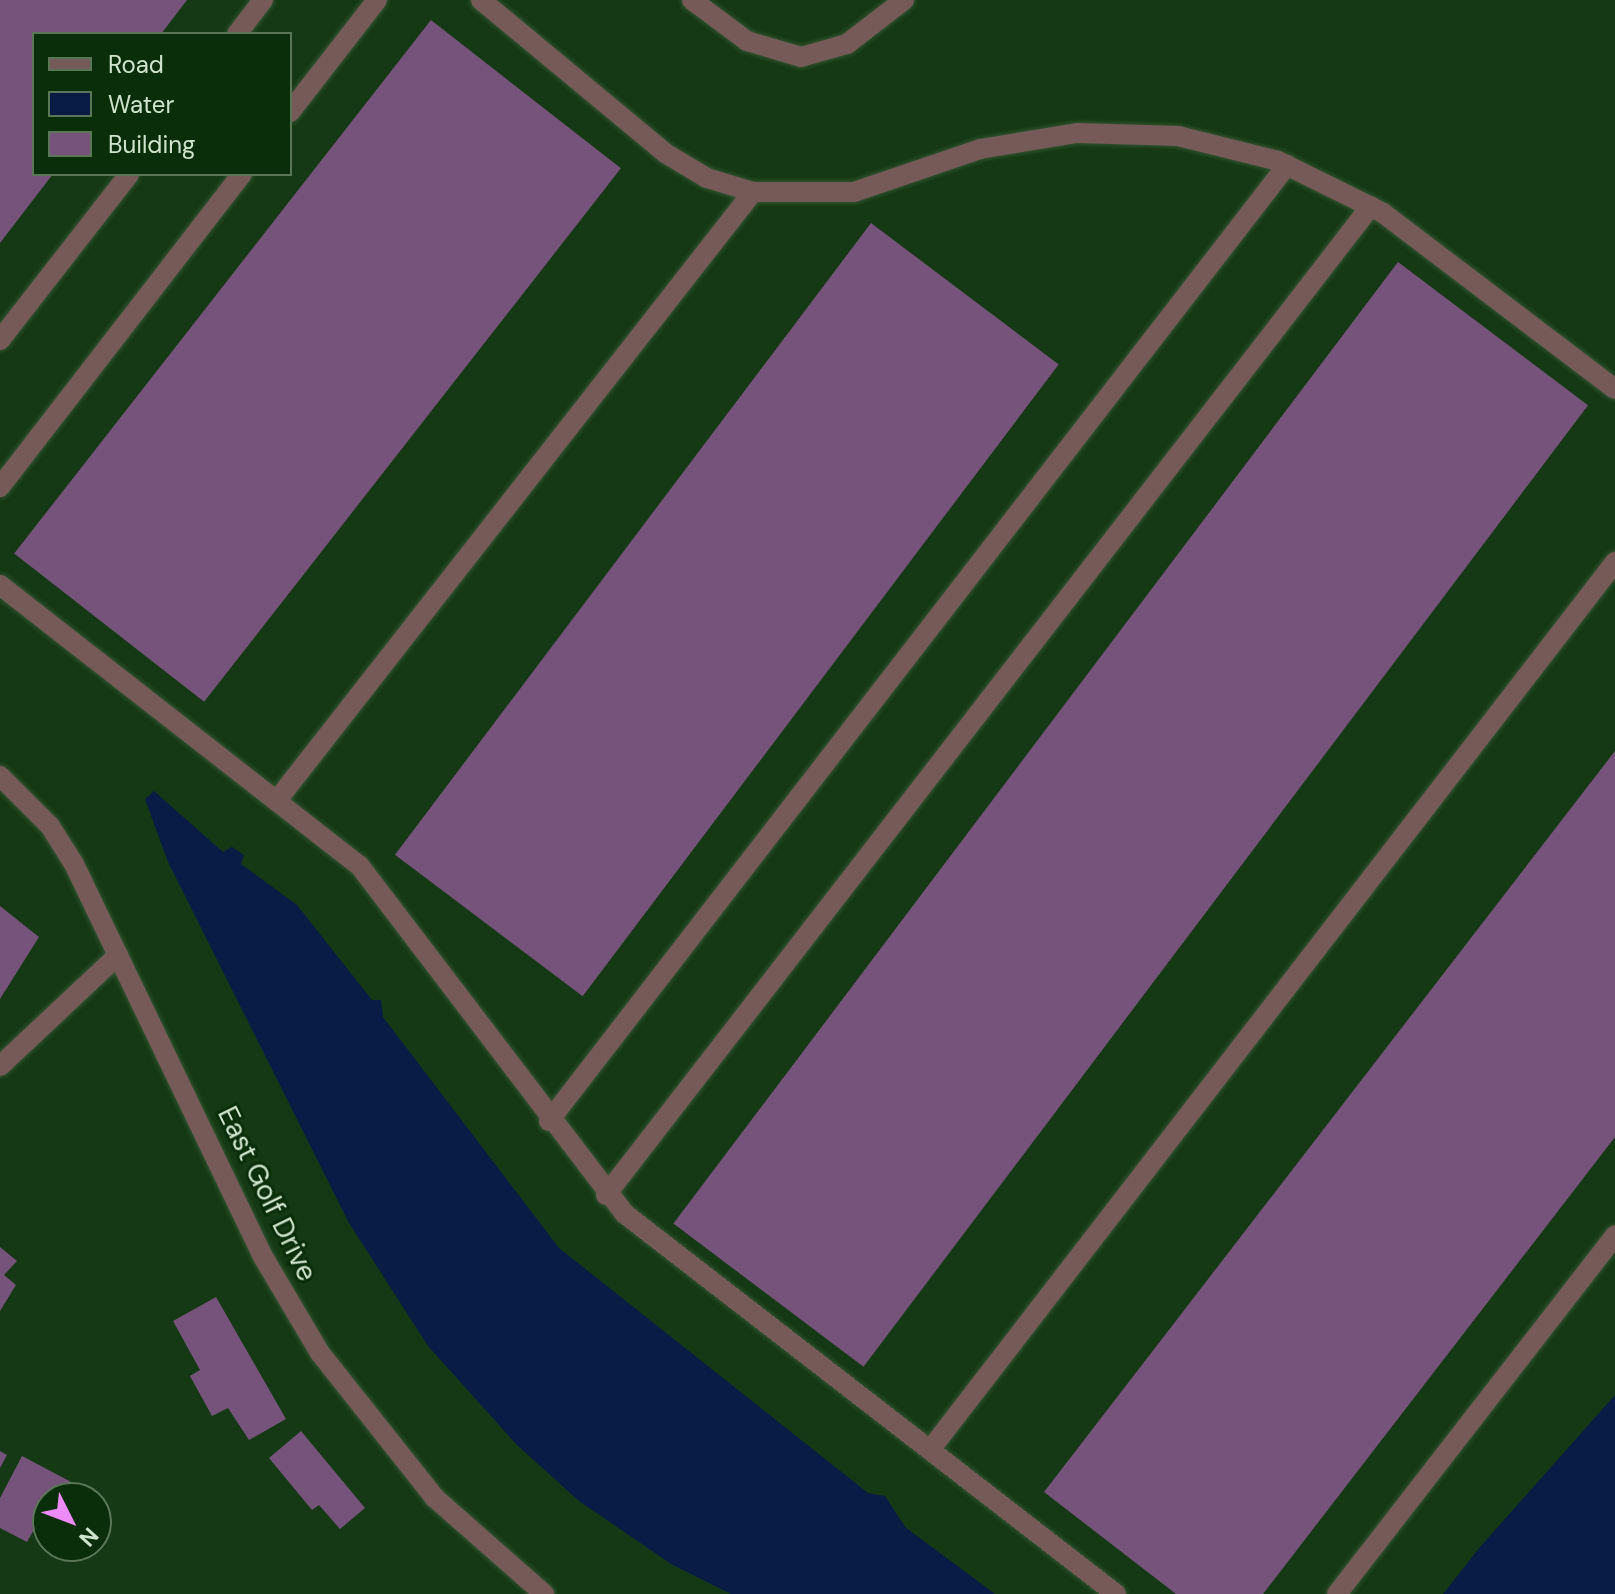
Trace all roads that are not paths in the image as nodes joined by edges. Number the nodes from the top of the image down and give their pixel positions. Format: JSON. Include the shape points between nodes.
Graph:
{"nodes":[{"id":1,"x":263,"y":0,"type":"edge"},
{"id":2,"x":377,"y":0,"type":"edge"},
{"id":3,"x":481,"y":0,"type":"edge"},
{"id":4,"x":692,"y":0,"type":"edge"},
{"id":5,"x":904,"y":0,"type":"edge"},
{"id":6,"x":239,"y":32,"type":"edge"},
{"id":7,"x":292,"y":109,"type":"edge"},
{"id":8,"x":1287,"y":165,"type":"junction"},
{"id":9,"x":127,"y":176,"type":"edge"},
{"id":10,"x":240,"y":176,"type":"edge"},
{"id":11,"x":753,"y":192,"type":"junction"},
{"id":12,"x":1371,"y":206,"type":"junction"},
{"id":13,"x":0,"y":340,"type":"edge"},
{"id":14,"x":1615,"y":389,"type":"edge"},
{"id":15,"x":0,"y":487,"type":"edge"},
{"id":16,"x":1615,"y":562,"type":"edge"},
{"id":17,"x":0,"y":585,"type":"edge"},
{"id":18,"x":0,"y":776,"type":"edge"},
{"id":19,"x":278,"y":799,"type":"junction"},
{"id":20,"x":118,"y":955,"type":"junction"},
{"id":21,"x":0,"y":1066,"type":"edge"},
{"id":22,"x":549,"y":1121,"type":"junction"},
{"id":23,"x":606,"y":1195,"type":"junction"},
{"id":24,"x":1615,"y":1235,"type":"edge"},
{"id":25,"x":930,"y":1450,"type":"junction"},
{"id":26,"x":544,"y":1594,"type":"edge"},
{"id":27,"x":1116,"y":1594,"type":"edge"},
{"id":28,"x":1337,"y":1594,"type":"edge"}],
"edges":[{"from":1,"to":6,"type":"street"},
{"from":2,"to":7,"type":"street"},
{"from":3,"to":11,"type":"street","via":[[665,153],[707,178]]},
{"from":4,"to":5,"type":"street","via":[[747,41],[801,57],[847,44]]},
{"from":8,"to":11,"type":"street","via":[[1178,136],[1090,132],[980,149],[854,192]]},
{"from":8,"to":12,"type":"street"},
{"from":8,"to":22,"type":"street"},
{"from":9,"to":13,"type":"street"},
{"from":10,"to":15,"type":"street"},
{"from":11,"to":19,"type":"street"},
{"from":12,"to":14,"type":"street"},
{"from":12,"to":23,"type":"street"},
{"from":16,"to":25,"type":"street"},
{"from":17,"to":19,"type":"street"},
{"from":18,"to":20,"type":"street","name":"East Golf Drive","via":[[62,844]]},
{"from":19,"to":22,"type":"street","via":[[384,892]]},
{"from":20,"to":21,"type":"street"},
{"from":20,"to":26,"type":"street","name":"East Golf Drive","via":[[262,1255],[320,1353],[449,1514]]},
{"from":22,"to":23,"type":"street"},
{"from":23,"to":25,"type":"street"},
{"from":24,"to":28,"type":"street"},
{"from":25,"to":27,"type":"street"}]}
